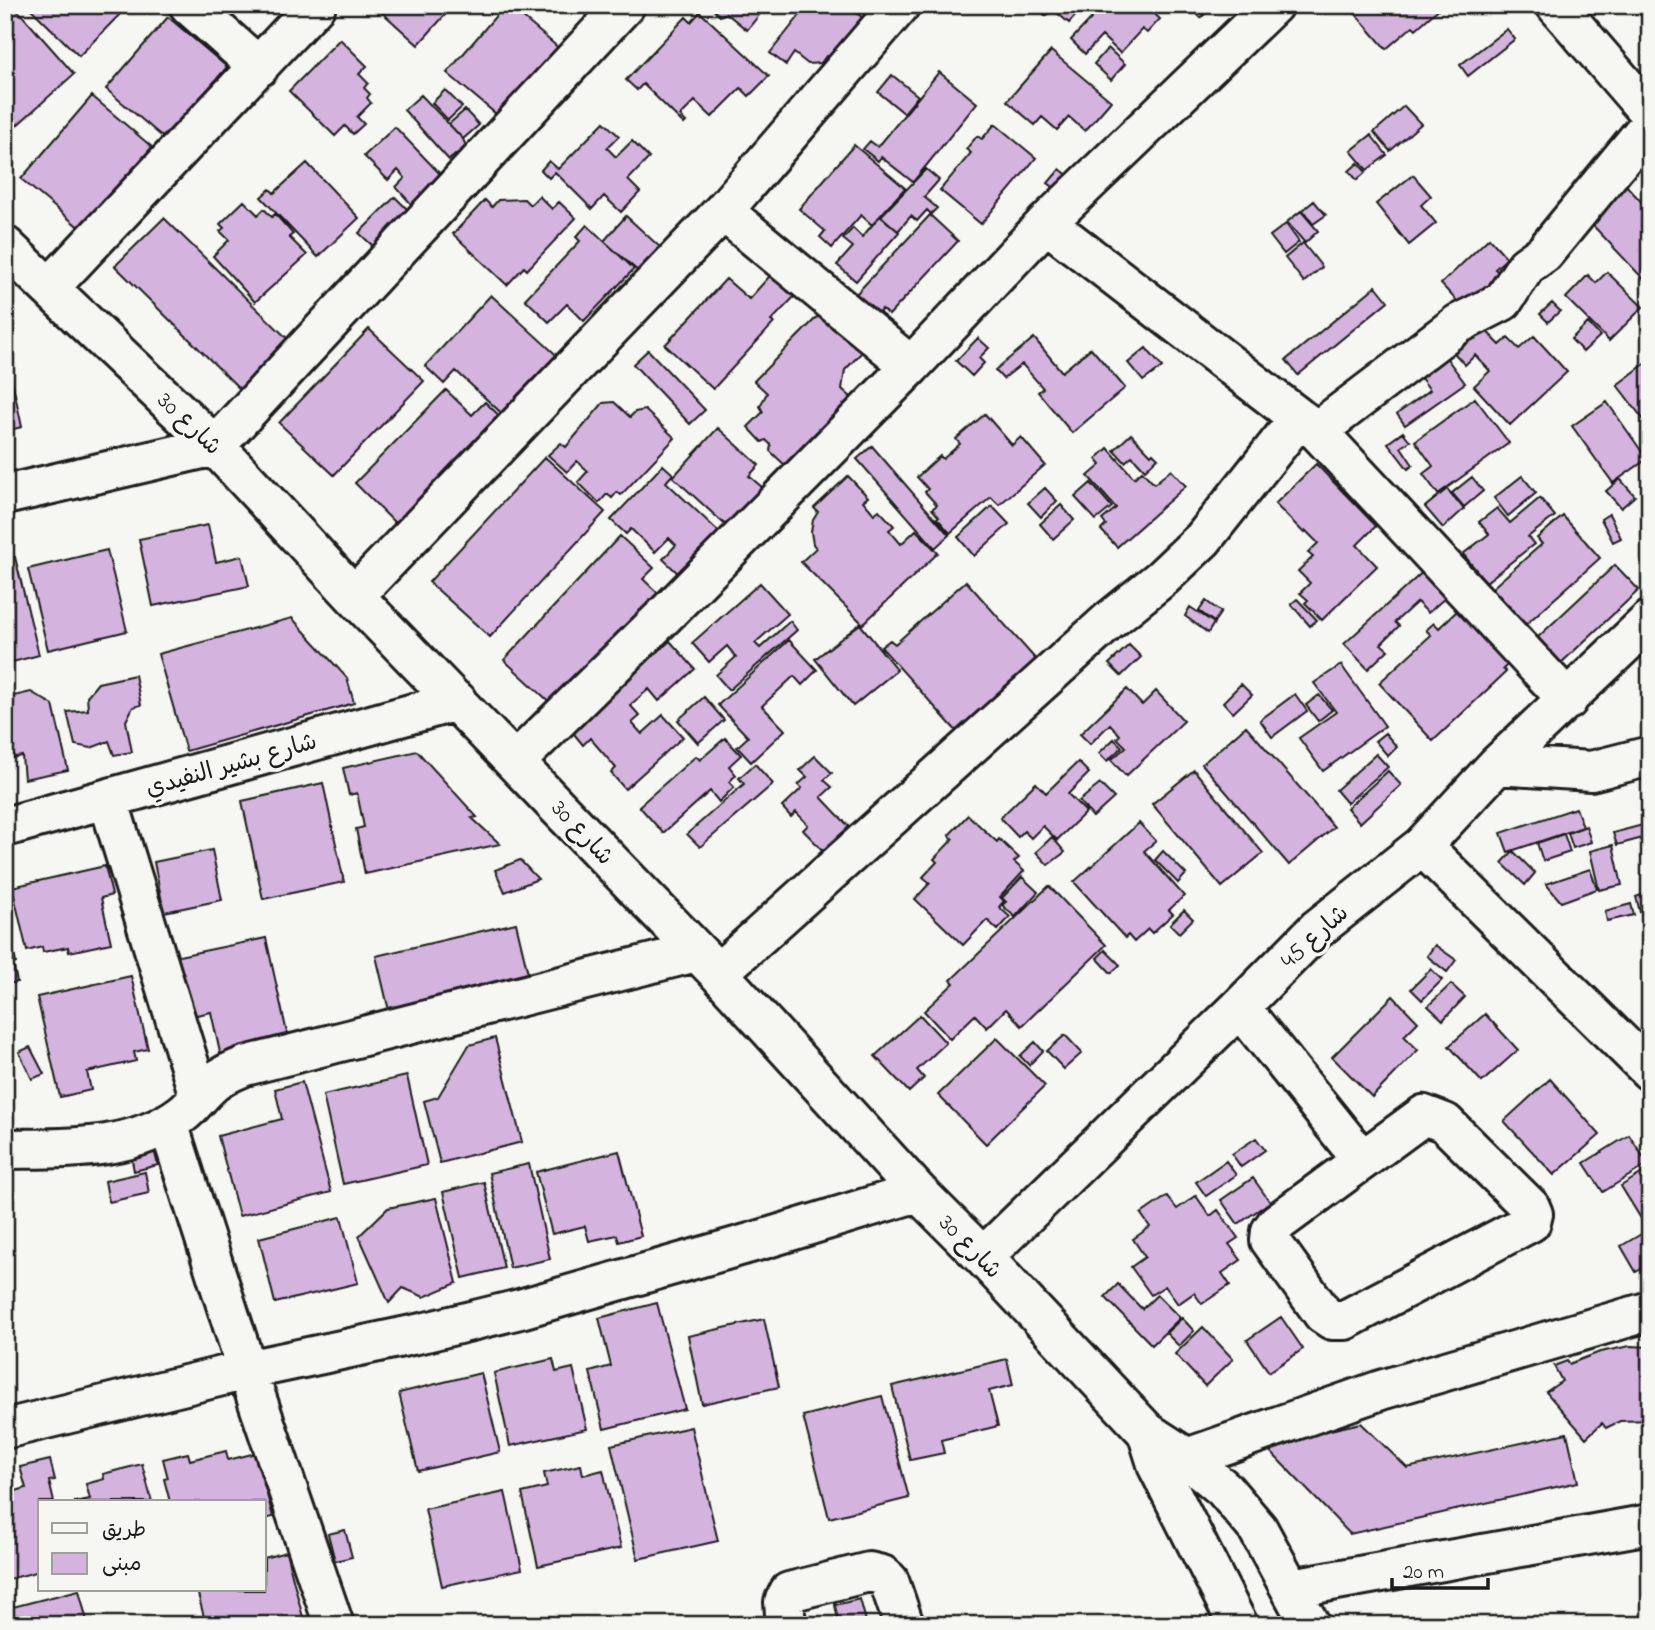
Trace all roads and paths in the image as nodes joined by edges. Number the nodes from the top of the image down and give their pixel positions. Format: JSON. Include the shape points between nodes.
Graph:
{"nodes":[{"id":1,"x":189,"y":5,"type":"edge"},
{"id":2,"x":316,"y":5,"type":"edge"},
{"id":3,"x":625,"y":5,"type":"edge"},
{"id":4,"x":900,"y":5,"type":"edge"},
{"id":5,"x":1273,"y":5,"type":"edge"},
{"id":6,"x":1556,"y":5,"type":"edge"},
{"id":7,"x":259,"y":67,"type":"junction"},
{"id":8,"x":1650,"y":114,"type":"edge"},
{"id":9,"x":1650,"y":124,"type":"edge"},
{"id":10,"x":723,"y":211,"type":"junction"},
{"id":11,"x":1046,"y":223,"type":"junction"},
{"id":12,"x":5,"y":246,"type":"edge"},
{"id":13,"x":49,"y":288,"type":"junction"},
{"id":14,"x":911,"y":366,"type":"junction"},
{"id":15,"x":1308,"y":425,"type":"junction"},
{"id":16,"x":215,"y":446,"type":"junction"},
{"id":17,"x":5,"y":495,"type":"edge"},
{"id":18,"x":355,"y":596,"type":"junction"},
{"id":19,"x":1650,"y":620,"type":"edge"},
{"id":20,"x":1568,"y":700,"type":"junction"},
{"id":21,"x":457,"y":702,"type":"junction"},
{"id":22,"x":1650,"y":755,"type":"edge"},
{"id":23,"x":516,"y":761,"type":"junction"},
{"id":24,"x":1497,"y":765,"type":"junction"},
{"id":25,"x":108,"y":799,"type":"junction"},
{"id":26,"x":5,"y":827,"type":"edge"},
{"id":27,"x":1422,"y":846,"type":"junction"},
{"id":28,"x":707,"y":962,"type":"junction"},
{"id":29,"x":1240,"y":1007,"type":"junction"},
{"id":30,"x":1646,"y":1064,"type":"edge"},
{"id":31,"x":199,"y":1096,"type":"junction"},
{"id":32,"x":168,"y":1123,"type":"junction"},
{"id":33,"x":5,"y":1149,"type":"edge"},
{"id":34,"x":1362,"y":1160,"type":"junction"},
{"id":35,"x":918,"y":1192,"type":"junction"},
{"id":36,"x":983,"y":1257,"type":"junction"},
{"id":37,"x":1650,"y":1311,"type":"edge"},
{"id":38,"x":247,"y":1370,"type":"junction"},
{"id":39,"x":5,"y":1429,"type":"edge"},
{"id":40,"x":1147,"y":1432,"type":"junction"},
{"id":41,"x":1187,"y":1458,"type":"junction"},
{"id":42,"x":1650,"y":1524,"type":"edge"},
{"id":43,"x":1292,"y":1588,"type":"junction"},
{"id":44,"x":334,"y":1625,"type":"edge"},
{"id":45,"x":786,"y":1625,"type":"edge"},
{"id":46,"x":904,"y":1625,"type":"edge"},
{"id":47,"x":1238,"y":1625,"type":"edge"},
{"id":48,"x":1311,"y":1625,"type":"edge"}],
"edges":[{"from":1,"to":7,"type":"street"},
{"from":2,"to":7,"type":"street"},
{"from":3,"to":16,"type":"street"},
{"from":4,"to":10,"type":"street"},
{"from":5,"to":11,"type":"street"},
{"from":6,"to":8,"type":"street"},
{"from":7,"to":13,"type":"street"},
{"from":9,"to":15,"type":"street","via":[[1544,253],[1526,266],[1503,301],[1458,324]]},
{"from":10,"to":14,"type":"street"},
{"from":10,"to":18,"type":"street"},
{"from":11,"to":14,"type":"street"},
{"from":11,"to":15,"type":"street"},
{"from":12,"to":13,"type":"street","name":"شارع 30"},
{"from":13,"to":16,"type":"street","name":"شارع 30"},
{"from":14,"to":23,"type":"street"},
{"from":15,"to":20,"type":"street"},
{"from":15,"to":28,"type":"street","via":[[1162,578]]},
{"from":16,"to":17,"type":"street"},
{"from":16,"to":18,"type":"street","name":"شارع 30"},
{"from":18,"to":21,"type":"street","name":"شارع 30"},
{"from":19,"to":20,"type":"street","name":"شارع 45"},
{"from":20,"to":24,"type":"street","name":"شارع 45"},
{"from":21,"to":23,"type":"street","name":"شارع 30"},
{"from":21,"to":25,"type":"street","name":"شارع بشير النفيدي"},
{"from":22,"to":24,"type":"street","via":[[1591,771]]},
{"from":23,"to":28,"type":"street","name":"شارع 30"},
{"from":24,"to":27,"type":"street","name":"شارع 45"},
{"from":25,"to":26,"type":"street","name":"شارع بشير النفيدي"},
{"from":25,"to":31,"type":"street"},
{"from":27,"to":29,"type":"street","name":"شارع 45","via":[[1317,929]]},
{"from":27,"to":30,"type":"street"},
{"from":28,"to":31,"type":"street","via":[[245,1066],[226,1074]]},
{"from":28,"to":35,"type":"street","name":"شارع 30"},
{"from":29,"to":34,"type":"street"},
{"from":29,"to":36,"type":"street","name":"شارع 45"},
{"from":31,"to":32,"type":"street"},
{"from":32,"to":33,"type":"street","via":[[133,1139],[97,1145]]},
{"from":32,"to":38,"type":"street"},
{"from":34,"to":34,"type":"street","via":[[1271,1231],[1270,1240],[1332,1320],[1345,1320],[1531,1222],[1530,1207],[1437,1119],[1424,1115]]},
{"from":35,"to":36,"type":"street","name":"شارع 30"},
{"from":35,"to":38,"type":"street","via":[[520,1309]]},
{"from":36,"to":40,"type":"street","name":"شارع 30"},
{"from":37,"to":41,"type":"street","via":[[1381,1390]]},
{"from":38,"to":39,"type":"street"},
{"from":38,"to":44,"type":"street"},
{"from":40,"to":41,"type":"street","name":"شارع 30"},
{"from":40,"to":47,"type":"street","name":"شارع 30","via":[[1158,1467]]},
{"from":41,"to":43,"type":"street","name":"شارع 30","via":[[1240,1506]]},
{"from":42,"to":43,"type":"street"},
{"from":43,"to":48,"type":"street","name":"شارع 30"},
{"from":45,"to":46,"type":"street","via":[[784,1602],[789,1592],[869,1572],[889,1581]]}]}
